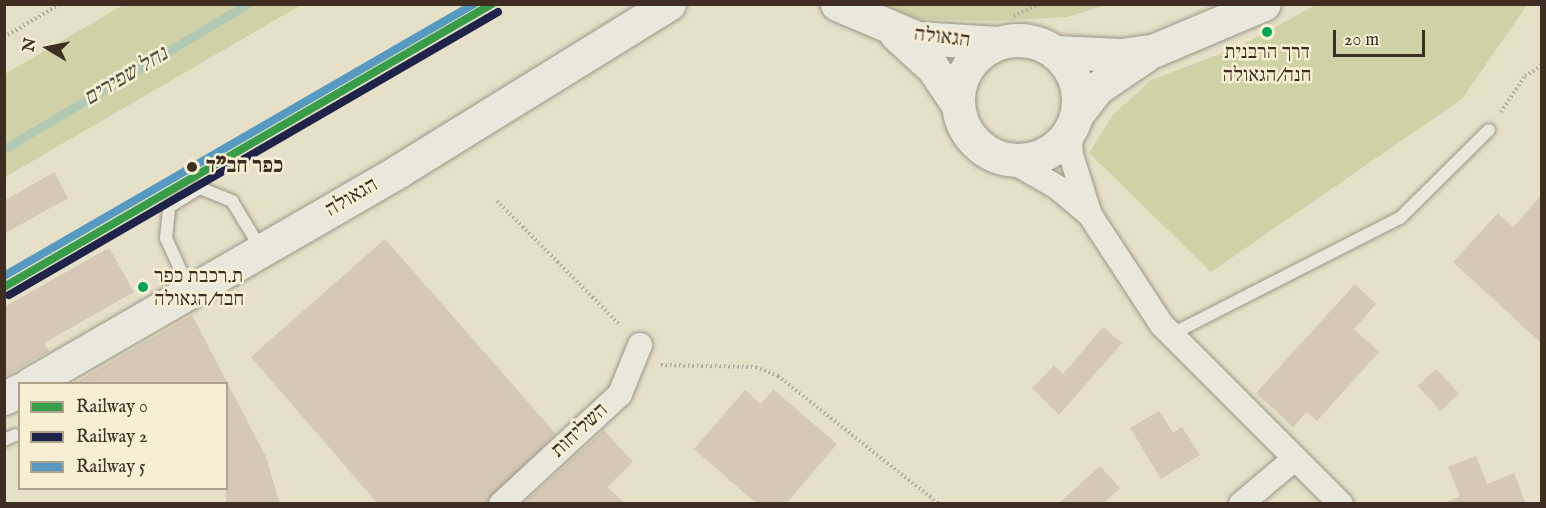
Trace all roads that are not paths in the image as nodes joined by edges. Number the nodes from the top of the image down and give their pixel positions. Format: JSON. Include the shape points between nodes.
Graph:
{"nodes":[{"id":1,"x":669,"y":4,"type":"edge"},
{"id":2,"x":837,"y":4,"type":"edge"},
{"id":3,"x":1264,"y":4,"type":"edge"},
{"id":4,"x":887,"y":27,"type":"junction"},
{"id":5,"x":998,"y":43,"type":"junction"},
{"id":6,"x":1155,"y":50,"type":"junction"},
{"id":7,"x":1055,"y":52,"type":"junction"},
{"id":8,"x":958,"y":105,"type":"junction"},
{"id":9,"x":1073,"y":122,"type":"junction"},
{"id":10,"x":1489,"y":130,"type":"road end"},
{"id":11,"x":1008,"y":159,"type":"junction"},
{"id":12,"x":1090,"y":215,"type":"junction"},
{"id":13,"x":262,"y":250,"type":"junction"},
{"id":14,"x":190,"y":291,"type":"junction"},
{"id":15,"x":1170,"y":335,"type":"junction"},
{"id":16,"x":640,"y":345,"type":"road end"},
{"id":17,"x":33,"y":382,"type":"edge"},
{"id":18,"x":18,"y":391,"type":"edge"},
{"id":19,"x":4,"y":398,"type":"edge"},
{"id":20,"x":1293,"y":460,"type":"junction"},
{"id":21,"x":501,"y":504,"type":"edge"},
{"id":22,"x":1241,"y":504,"type":"edge"},
{"id":23,"x":1341,"y":504,"type":"edge"}],
"edges":[{"from":1,"to":13,"type":"main road","name":"הגאולה"},
{"from":2,"to":4,"type":"main road","name":"הגאולה"},
{"from":3,"to":6,"type":"main road"},
{"from":4,"to":5,"type":"main road","name":"הגאולה","via":[[944,42]]},
{"from":4,"to":8,"type":"main road","name":"הגאולה","via":[[933,68]]},
{"from":5,"to":7,"type":"main road","via":[[1038,42]]},
{"from":5,"to":8,"type":"main road","via":[[968,67]]},
{"from":6,"to":7,"type":"main road","via":[[1121,56]]},
{"from":6,"to":9,"type":"main road","via":[[1116,72]]},
{"from":7,"to":9,"type":"main road","via":[[1072,73]]},
{"from":8,"to":11,"type":"main road","via":[[974,141]]},
{"from":9,"to":11,"type":"main road","via":[[1044,154]]},
{"from":9,"to":12,"type":"street","via":[[1071,155]]},
{"from":10,"to":15,"type":"lane","via":[[1400,218]]},
{"from":11,"to":12,"type":"street","via":[[1057,187]]},
{"from":12,"to":15,"type":"street"},
{"from":13,"to":14,"type":"main road","name":"הגאולה"},
{"from":13,"to":14,"type":"lane","via":[[232,201],[200,188],[169,207],[168,217],[166,238]]},
{"from":14,"to":17,"type":"main road","name":"הגאולה"},
{"from":15,"to":20,"type":"street"},
{"from":16,"to":21,"type":"street","name":"השליחות","via":[[620,394]]},
{"from":18,"to":19,"type":"main road"},
{"from":20,"to":22,"type":"street"},
{"from":20,"to":23,"type":"street"}]}
